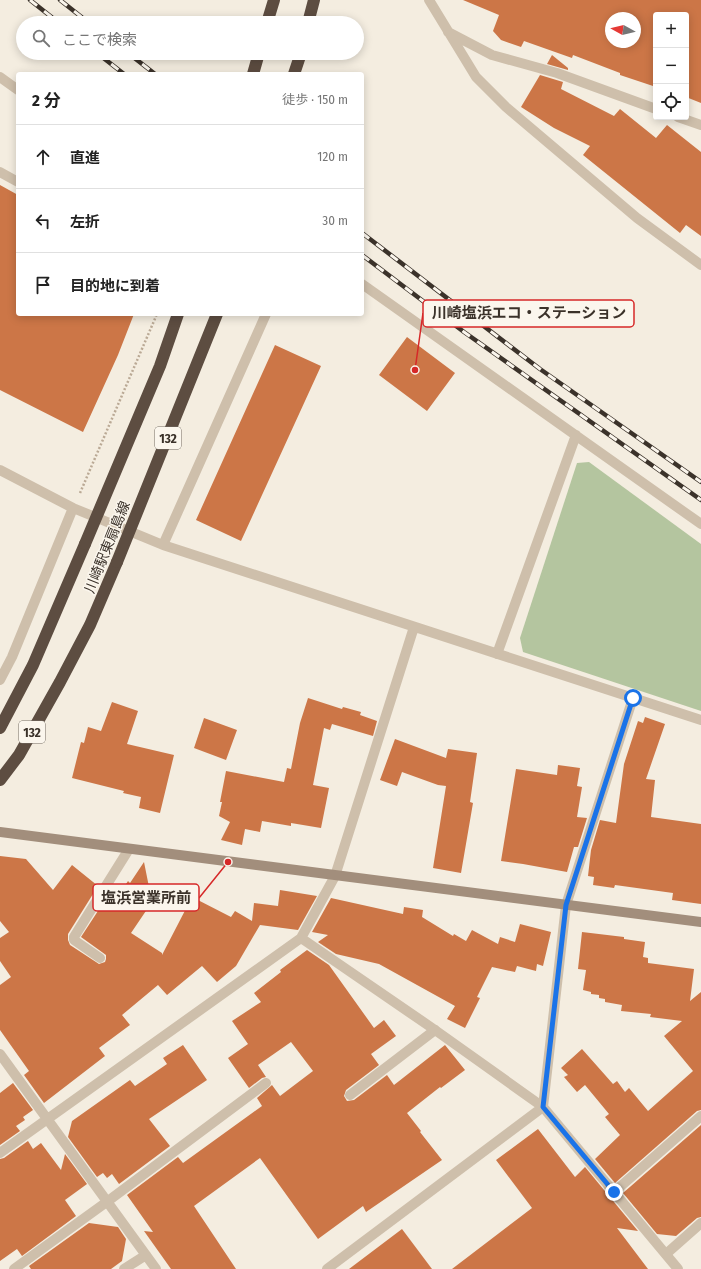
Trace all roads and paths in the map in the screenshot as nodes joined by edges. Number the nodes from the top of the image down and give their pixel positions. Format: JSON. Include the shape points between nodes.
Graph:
{"nodes":[{"id":1,"x":274,"y":0,"type":"edge"},
{"id":2,"x":314,"y":0,"type":"edge"},
{"id":3,"x":429,"y":0,"type":"edge"},
{"id":4,"x":269,"y":16,"type":"edge"},
{"id":5,"x":310,"y":16,"type":"edge"},
{"id":6,"x":448,"y":32,"type":"junction"},
{"id":7,"x":257,"y":60,"type":"edge"},
{"id":8,"x":299,"y":60,"type":"edge"},
{"id":9,"x":254,"y":72,"type":"edge"},
{"id":10,"x":295,"y":72,"type":"edge"},
{"id":11,"x":0,"y":77,"type":"edge"},
{"id":12,"x":16,"y":89,"type":"edge"},
{"id":13,"x":653,"y":108,"type":"edge"},
{"id":14,"x":687,"y":120,"type":"edge"},
{"id":15,"x":701,"y":125,"type":"edge"},
{"id":16,"x":0,"y":172,"type":"edge"},
{"id":17,"x":16,"y":181,"type":"edge"},
{"id":18,"x":700,"y":261,"type":"edge"},
{"id":19,"x":364,"y":285,"type":"edge"},
{"id":20,"x":156,"y":316,"type":"edge"},
{"id":21,"x":177,"y":316,"type":"edge"},
{"id":22,"x":216,"y":316,"type":"edge"},
{"id":23,"x":265,"y":316,"type":"edge"},
{"id":24,"x":576,"y":435,"type":"junction"},
{"id":25,"x":0,"y":470,"type":"edge"},
{"id":26,"x":73,"y":508,"type":"junction"},
{"id":27,"x":701,"y":524,"type":"edge"},
{"id":28,"x":163,"y":544,"type":"junction"},
{"id":29,"x":414,"y":627,"type":"junction"},
{"id":30,"x":497,"y":654,"type":"junction"},
{"id":31,"x":0,"y":680,"type":"edge"},
{"id":32,"x":633,"y":698,"type":"junction"},
{"id":33,"x":701,"y":720,"type":"edge"},
{"id":34,"x":0,"y":728,"type":"edge"},
{"id":35,"x":0,"y":780,"type":"edge"},
{"id":36,"x":0,"y":832,"type":"edge"},
{"id":37,"x":129,"y":849,"type":"junction"},
{"id":38,"x":335,"y":876,"type":"junction"},
{"id":39,"x":566,"y":905,"type":"junction"},
{"id":40,"x":701,"y":922,"type":"edge"},
{"id":41,"x":301,"y":938,"type":"junction"},
{"id":42,"x":100,"y":958,"type":"dead end"},
{"id":43,"x":435,"y":1030,"type":"junction"},
{"id":44,"x":0,"y":1054,"type":"edge"},
{"id":45,"x":266,"y":1083,"type":"dead end"},
{"id":46,"x":350,"y":1095,"type":"dead end"},
{"id":47,"x":543,"y":1107,"type":"junction"},
{"id":48,"x":701,"y":1116,"type":"edge"},
{"id":49,"x":47,"y":1119,"type":"junction"},
{"id":50,"x":0,"y":1153,"type":"edge"},
{"id":51,"x":614,"y":1192,"type":"junction"},
{"id":52,"x":108,"y":1201,"type":"junction"},
{"id":53,"x":701,"y":1223,"type":"edge"},
{"id":54,"x":666,"y":1254,"type":"junction"},
{"id":55,"x":146,"y":1255,"type":"junction"},
{"id":56,"x":14,"y":1269,"type":"edge"},
{"id":57,"x":124,"y":1269,"type":"edge"},
{"id":58,"x":156,"y":1269,"type":"edge"},
{"id":59,"x":327,"y":1269,"type":"edge"},
{"id":60,"x":678,"y":1269,"type":"edge"}],
"edges":[{"from":1,"to":4,"type":"highway"},
{"from":2,"to":5,"type":"highway"},
{"from":3,"to":6,"type":"street"},
{"from":6,"to":13,"type":"street","via":[[492,55],[557,72]]},
{"from":6,"to":18,"type":"street","via":[[476,78],[506,107],[637,218]]},
{"from":7,"to":9,"type":"highway"},
{"from":8,"to":10,"type":"highway"},
{"from":11,"to":12,"type":"street"},
{"from":14,"to":15,"type":"street"},
{"from":16,"to":17,"type":"street"},
{"from":19,"to":24,"type":"street"},
{"from":20,"to":26,"type":"path"},
{"from":21,"to":34,"type":"highway","name":"川崎駅東扇島線","number":"132","bridge":true,"via":[[160,366],[34,665]]},
{"from":22,"to":35,"type":"highway","name":"川崎駅東扇島線","number":"132","bridge":true,"via":[[90,625],[19,755]]},
{"from":23,"to":28,"type":"street"},
{"from":24,"to":27,"type":"street"},
{"from":24,"to":30,"type":"street"},
{"from":25,"to":26,"type":"street"},
{"from":26,"to":28,"type":"street"},
{"from":26,"to":31,"type":"street","via":[[12,658]]},
{"from":28,"to":29,"type":"street"},
{"from":29,"to":30,"type":"street"},
{"from":29,"to":38,"type":"street"},
{"from":30,"to":32,"type":"street"},
{"from":32,"to":33,"type":"street"},
{"from":32,"to":39,"type":"street"},
{"from":36,"to":37,"type":"street"},
{"from":37,"to":38,"type":"street"},
{"from":37,"to":42,"type":"street","via":[[74,937],[74,940]]},
{"from":38,"to":39,"type":"street"},
{"from":38,"to":41,"type":"street"},
{"from":39,"to":40,"type":"street"},
{"from":39,"to":47,"type":"street"},
{"from":41,"to":43,"type":"street"},
{"from":41,"to":49,"type":"street"},
{"from":43,"to":46,"type":"street"},
{"from":43,"to":47,"type":"street"},
{"from":44,"to":49,"type":"street"},
{"from":45,"to":52,"type":"street"},
{"from":47,"to":51,"type":"street"},
{"from":47,"to":59,"type":"street"},
{"from":48,"to":51,"type":"street"},
{"from":49,"to":50,"type":"street"},
{"from":49,"to":52,"type":"street"},
{"from":51,"to":54,"type":"street"},
{"from":52,"to":55,"type":"street"},
{"from":52,"to":56,"type":"street"},
{"from":53,"to":54,"type":"street"},
{"from":54,"to":60,"type":"street"},
{"from":55,"to":57,"type":"street"},
{"from":55,"to":58,"type":"street"}]}
